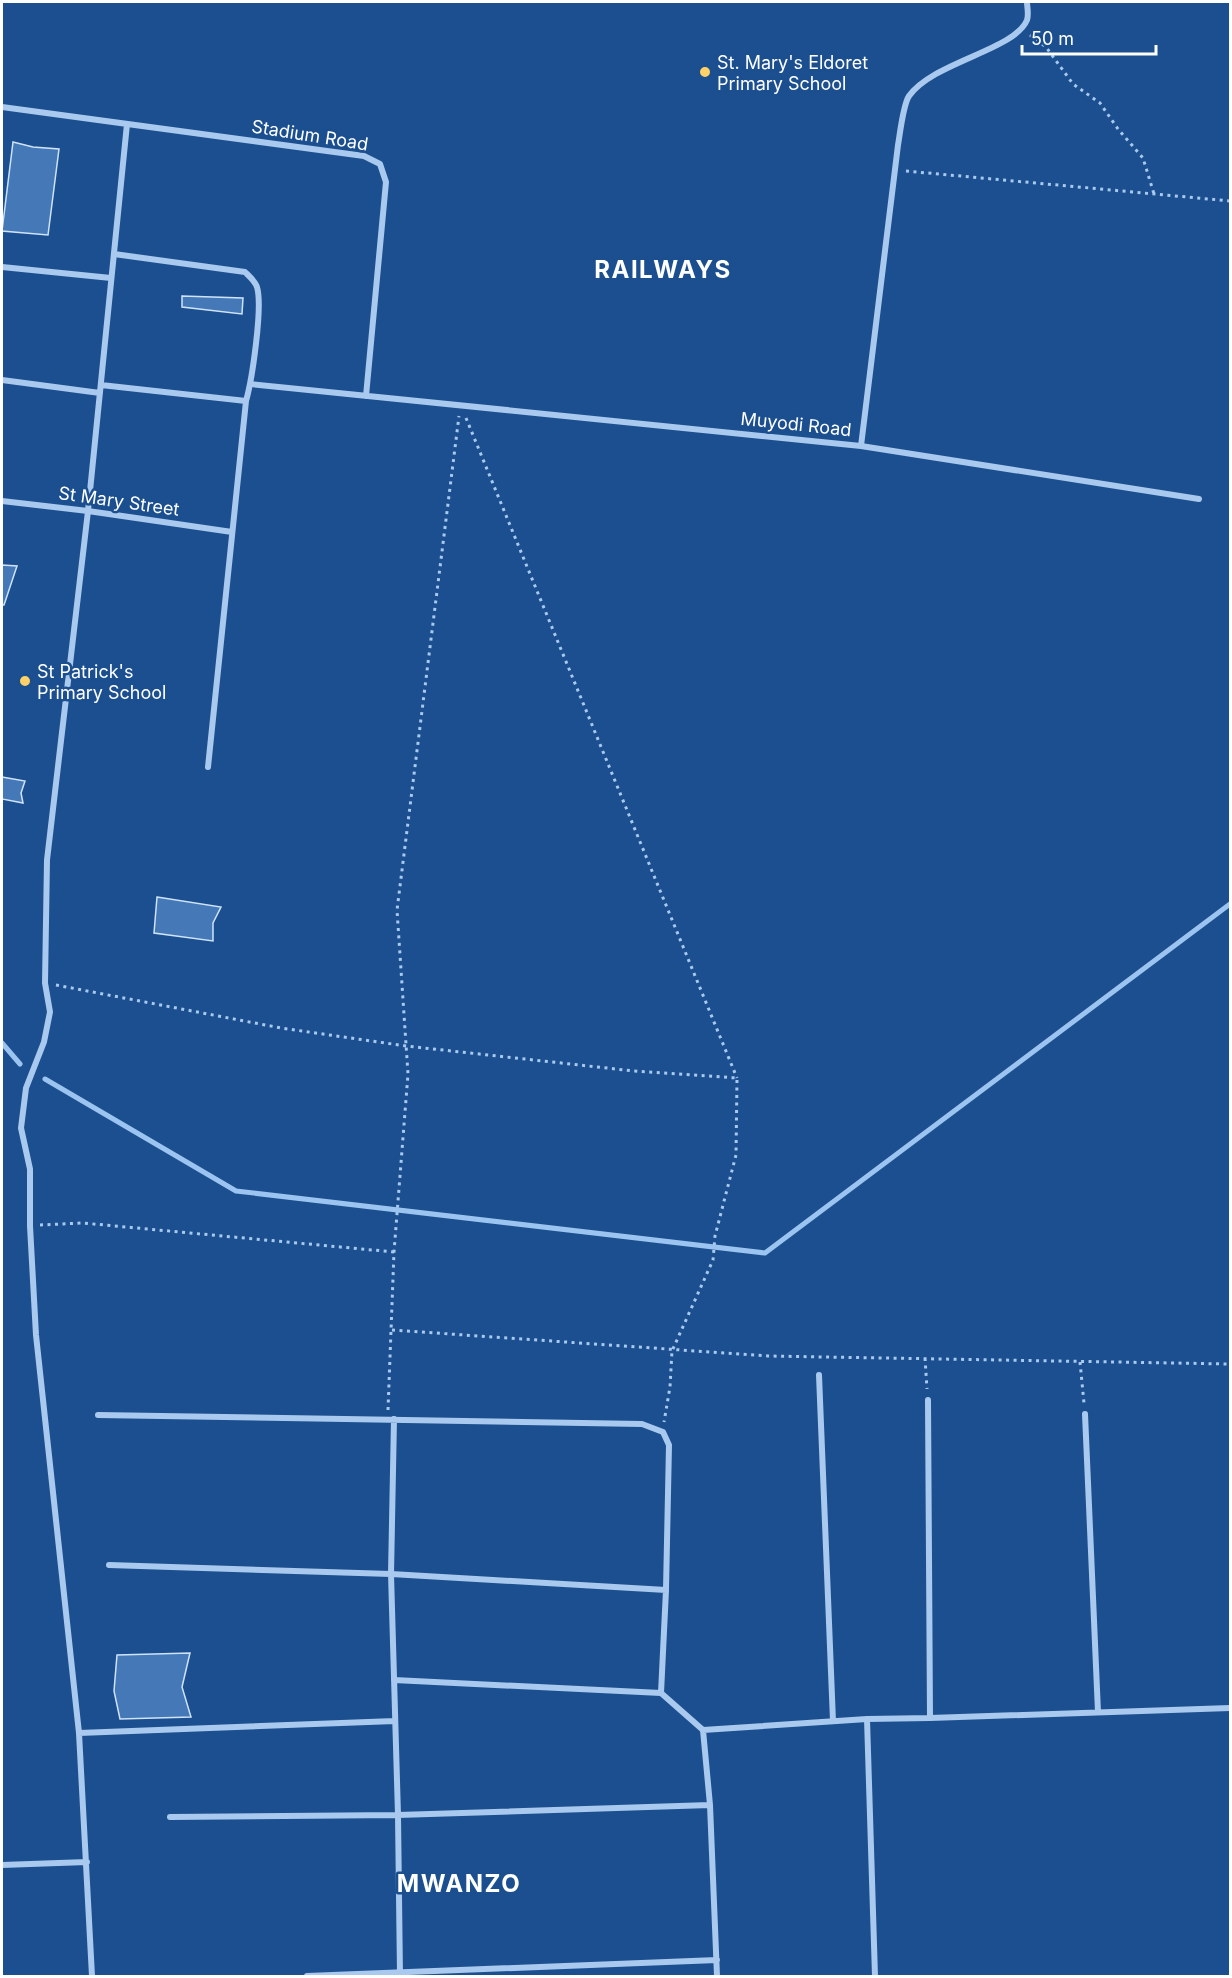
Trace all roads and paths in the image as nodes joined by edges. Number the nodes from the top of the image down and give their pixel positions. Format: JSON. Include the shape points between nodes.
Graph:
{"nodes":[{"id":1,"x":1027,"y":2,"type":"edge"},
{"id":2,"x":1021,"y":29,"type":"junction"},
{"id":3,"x":2,"y":107,"type":"edge"},
{"id":4,"x":127,"y":124,"type":"junction"},
{"id":5,"x":896,"y":170,"type":"junction"},
{"id":6,"x":1154,"y":194,"type":"junction"},
{"id":7,"x":1230,"y":201,"type":"edge"},
{"id":8,"x":114,"y":254,"type":"junction"},
{"id":9,"x":2,"y":267,"type":"edge"},
{"id":10,"x":111,"y":278,"type":"junction"},
{"id":11,"x":2,"y":381,"type":"edge"},
{"id":12,"x":250,"y":384,"type":"junction"},
{"id":13,"x":101,"y":385,"type":"junction"},
{"id":14,"x":100,"y":393,"type":"junction"},
{"id":15,"x":366,"y":396,"type":"junction"},
{"id":16,"x":246,"y":401,"type":"junction"},
{"id":17,"x":460,"y":405,"type":"junction"},
{"id":18,"x":861,"y":446,"type":"junction"},
{"id":19,"x":1198,"y":499,"type":"dead end"},
{"id":20,"x":2,"y":501,"type":"edge"},
{"id":21,"x":88,"y":511,"type":"junction"},
{"id":22,"x":232,"y":532,"type":"junction"},
{"id":23,"x":208,"y":767,"type":"dead end"},
{"id":24,"x":45,"y":983,"type":"junction"},
{"id":25,"x":406,"y":1046,"type":"junction"},
{"id":26,"x":737,"y":1078,"type":"junction"},
{"id":27,"x":30,"y":1226,"type":"junction"},
{"id":28,"x":394,"y":1252,"type":"junction"},
{"id":29,"x":392,"y":1330,"type":"junction"},
{"id":30,"x":672,"y":1350,"type":"junction"},
{"id":31,"x":925,"y":1358,"type":"junction"},
{"id":32,"x":1080,"y":1362,"type":"junction"},
{"id":33,"x":1230,"y":1364,"type":"edge"},
{"id":34,"x":819,"y":1375,"type":"dead end"},
{"id":35,"x":928,"y":1400,"type":"joint"},
{"id":36,"x":1085,"y":1414,"type":"joint"},
{"id":37,"x":98,"y":1415,"type":"dead end"},
{"id":38,"x":391,"y":1419,"type":"junction"},
{"id":39,"x":663,"y":1432,"type":"junction"},
{"id":40,"x":109,"y":1566,"type":"dead end"},
{"id":41,"x":391,"y":1574,"type":"junction"},
{"id":42,"x":666,"y":1590,"type":"junction"},
{"id":43,"x":394,"y":1680,"type":"junction"},
{"id":44,"x":662,"y":1693,"type":"junction"},
{"id":45,"x":1230,"y":1708,"type":"edge"},
{"id":46,"x":1098,"y":1712,"type":"junction"},
{"id":47,"x":930,"y":1718,"type":"junction"},
{"id":48,"x":867,"y":1719,"type":"junction"},
{"id":49,"x":395,"y":1721,"type":"junction"},
{"id":50,"x":833,"y":1721,"type":"junction"},
{"id":51,"x":703,"y":1730,"type":"junction"},
{"id":52,"x":79,"y":1733,"type":"junction"},
{"id":53,"x":710,"y":1805,"type":"junction"},
{"id":54,"x":398,"y":1815,"type":"junction"},
{"id":55,"x":170,"y":1817,"type":"dead end"},
{"id":56,"x":87,"y":1862,"type":"junction"},
{"id":57,"x":2,"y":1865,"type":"edge"},
{"id":58,"x":717,"y":1960,"type":"junction"},
{"id":59,"x":400,"y":1975,"type":"edge"},
{"id":60,"x":92,"y":1977,"type":"edge"},
{"id":61,"x":308,"y":1977,"type":"edge"},
{"id":62,"x":717,"y":1977,"type":"edge"},
{"id":63,"x":875,"y":1977,"type":"edge"}],
"edges":[{"from":1,"to":2,"type":"street","via":[[1028,18]]},
{"from":2,"to":5,"type":"street","name":"Muyodi Road","via":[[1003,42],[930,76],[908,97]]},
{"from":2,"to":6,"type":"path","via":[[1046,47],[1072,84],[1100,103],[1143,158]]},
{"from":3,"to":4,"type":"street","name":"Stadium Road"},
{"from":4,"to":8,"type":"street"},
{"from":4,"to":15,"type":"street","name":"Stadium Road","via":[[364,156],[380,164],[386,182]]},
{"from":5,"to":6,"type":"path"},
{"from":5,"to":18,"type":"street","name":"Muyodi Road"},
{"from":6,"to":7,"type":"path"},
{"from":8,"to":10,"type":"street"},
{"from":8,"to":12,"type":"street","via":[[245,272],[256,285],[259,302]]},
{"from":9,"to":10,"type":"street"},
{"from":10,"to":13,"type":"street"},
{"from":11,"to":14,"type":"street"},
{"from":12,"to":15,"type":"street","name":"Muyodi Road"},
{"from":12,"to":16,"type":"street"},
{"from":13,"to":14,"type":"street"},
{"from":13,"to":16,"type":"street"},
{"from":14,"to":21,"type":"street"},
{"from":15,"to":17,"type":"street","name":"Muyodi Road"},
{"from":16,"to":22,"type":"street"},
{"from":17,"to":18,"type":"street","name":"Muyodi Road"},
{"from":17,"to":25,"type":"path","via":[[397,910]]},
{"from":17,"to":26,"type":"path"},
{"from":18,"to":19,"type":"street"},
{"from":20,"to":21,"type":"street","name":"St Mary Street"},
{"from":21,"to":22,"type":"street","name":"St Mary Street"},
{"from":21,"to":24,"type":"street","via":[[47,860]]},
{"from":22,"to":23,"type":"street"},
{"from":24,"to":25,"type":"path","via":[[281,1028]]},
{"from":24,"to":27,"type":"street","via":[[50,1012],[44,1042],[26,1088],[21,1128],[30,1169]]},
{"from":25,"to":26,"type":"path"},
{"from":25,"to":28,"type":"path","via":[[408,1074]]},
{"from":26,"to":30,"type":"path","via":[[736,1155],[712,1260]]},
{"from":27,"to":28,"type":"path","via":[[83,1223]]},
{"from":27,"to":52,"type":"street","via":[[36,1335]]},
{"from":28,"to":29,"type":"path"},
{"from":29,"to":30,"type":"path"},
{"from":29,"to":38,"type":"path"},
{"from":30,"to":31,"type":"path"},
{"from":30,"to":39,"type":"path"},
{"from":31,"to":32,"type":"path"},
{"from":31,"to":35,"type":"path"},
{"from":32,"to":33,"type":"path"},
{"from":32,"to":36,"type":"path"},
{"from":34,"to":50,"type":"street"},
{"from":35,"to":47,"type":"street"},
{"from":36,"to":46,"type":"street"},
{"from":37,"to":38,"type":"street"},
{"from":38,"to":39,"type":"street","via":[[642,1424]]},
{"from":38,"to":41,"type":"street"},
{"from":39,"to":42,"type":"street","via":[[669,1445]]},
{"from":40,"to":41,"type":"street"},
{"from":41,"to":42,"type":"street"},
{"from":41,"to":43,"type":"street"},
{"from":42,"to":44,"type":"street"},
{"from":43,"to":44,"type":"street"},
{"from":43,"to":49,"type":"street"},
{"from":44,"to":51,"type":"street"},
{"from":45,"to":46,"type":"street"},
{"from":46,"to":47,"type":"street"},
{"from":47,"to":48,"type":"street"},
{"from":48,"to":50,"type":"street"},
{"from":48,"to":63,"type":"street"},
{"from":49,"to":52,"type":"street"},
{"from":49,"to":54,"type":"street"},
{"from":50,"to":51,"type":"street"},
{"from":51,"to":53,"type":"street"},
{"from":52,"to":56,"type":"street"},
{"from":53,"to":54,"type":"street"},
{"from":53,"to":58,"type":"street"},
{"from":54,"to":55,"type":"street"},
{"from":54,"to":59,"type":"street"},
{"from":56,"to":57,"type":"street"},
{"from":56,"to":60,"type":"street"},
{"from":58,"to":59,"type":"street"},
{"from":58,"to":62,"type":"street"},
{"from":59,"to":61,"type":"street"}]}
